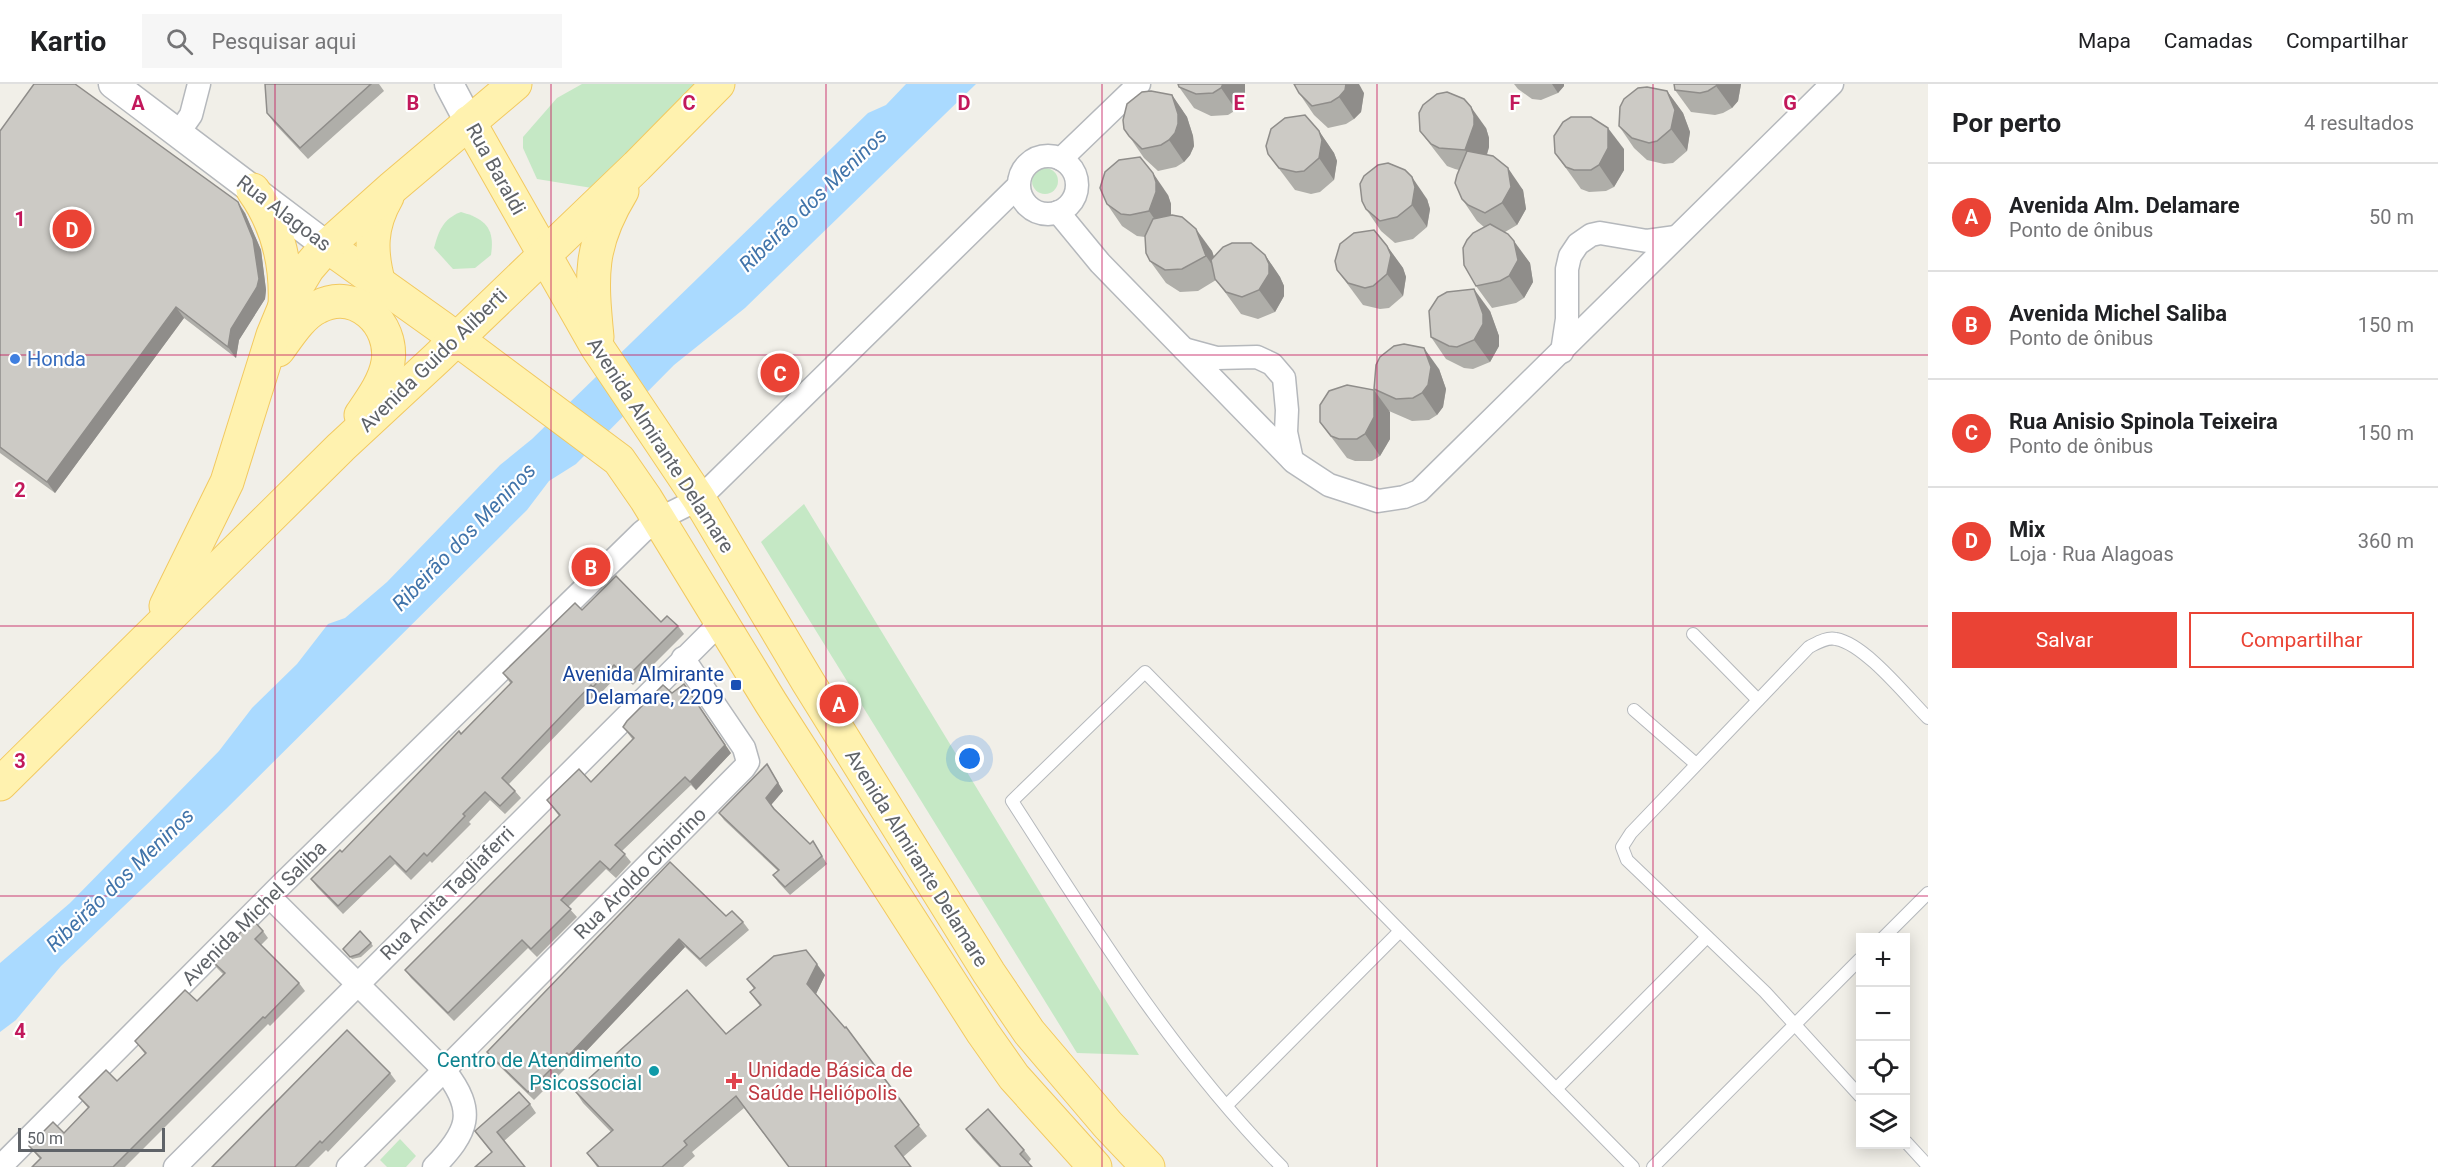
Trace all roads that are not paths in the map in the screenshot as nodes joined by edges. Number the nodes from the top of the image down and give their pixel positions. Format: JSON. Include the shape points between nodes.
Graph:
{"nodes":[{"id":1,"x":113,"y":84,"type":"edge"},
{"id":2,"x":199,"y":84,"type":"edge"},
{"id":3,"x":449,"y":84,"type":"edge"},
{"id":4,"x":515,"y":84,"type":"edge"},
{"id":5,"x":718,"y":84,"type":"edge"},
{"id":6,"x":1139,"y":84,"type":"edge"},
{"id":7,"x":1824,"y":88,"type":"edge"},
{"id":8,"x":469,"y":122,"type":"junction"},
{"id":9,"x":178,"y":132,"type":"junction"},
{"id":10,"x":1061,"y":159,"type":"junction"},
{"id":11,"x":637,"y":166,"type":"junction"},
{"id":12,"x":1018,"y":186,"type":"junction"},
{"id":13,"x":393,"y":187,"type":"junction"},
{"id":14,"x":253,"y":190,"type":"junction"},
{"id":15,"x":1058,"y":212,"type":"junction"},
{"id":16,"x":1676,"y":237,"type":"junction"},
{"id":17,"x":327,"y":246,"type":"junction"},
{"id":18,"x":543,"y":254,"type":"junction"},
{"id":19,"x":379,"y":284,"type":"junction"},
{"id":20,"x":285,"y":306,"type":"junction"},
{"id":21,"x":456,"y":339,"type":"junction"},
{"id":22,"x":1183,"y":349,"type":"junction"},
{"id":23,"x":599,"y":350,"type":"junction"},
{"id":24,"x":1562,"y":352,"type":"junction"},
{"id":25,"x":260,"y":375,"type":"junction"},
{"id":26,"x":341,"y":447,"type":"junction"},
{"id":27,"x":1292,"y":460,"type":"junction"},
{"id":28,"x":699,"y":499,"type":"junction"},
{"id":29,"x":657,"y":520,"type":"junction"},
{"id":30,"x":722,"y":621,"type":"junction"},
{"id":31,"x":1693,"y":634,"type":"dead end"},
{"id":32,"x":149,"y":636,"type":"junction"},
{"id":33,"x":683,"y":658,"type":"junction"},
{"id":34,"x":1758,"y":700,"type":"junction"},
{"id":35,"x":1634,"y":710,"type":"dead end"},
{"id":36,"x":1928,"y":718,"type":"edge"},
{"id":37,"x":1696,"y":764,"type":"junction"},
{"id":38,"x":0,"y":784,"type":"edge"},
{"id":39,"x":1928,"y":893,"type":"edge"},
{"id":40,"x":270,"y":897,"type":"junction"},
{"id":41,"x":1400,"y":931,"type":"junction"},
{"id":42,"x":1888,"y":933,"type":"edge"},
{"id":43,"x":1707,"y":937,"type":"junction"},
{"id":44,"x":1856,"y":964,"type":"edge"},
{"id":45,"x":942,"y":971,"type":"junction"},
{"id":46,"x":357,"y":983,"type":"junction"},
{"id":47,"x":1794,"y":1025,"type":"junction"},
{"id":48,"x":445,"y":1071,"type":"junction"},
{"id":49,"x":1556,"y":1089,"type":"junction"},
{"id":50,"x":1859,"y":1095,"type":"edge"},
{"id":51,"x":1084,"y":1097,"type":"junction"},
{"id":52,"x":1227,"y":1106,"type":"junction"},
{"id":53,"x":1910,"y":1147,"type":"edge"},
{"id":54,"x":1928,"y":1166,"type":"edge"},
{"id":55,"x":0,"y":1167,"type":"edge"},
{"id":56,"x":175,"y":1167,"type":"edge"},
{"id":57,"x":348,"y":1167,"type":"edge"},
{"id":58,"x":434,"y":1167,"type":"edge"},
{"id":59,"x":1095,"y":1167,"type":"edge"},
{"id":60,"x":1148,"y":1167,"type":"edge"},
{"id":61,"x":1282,"y":1167,"type":"edge"},
{"id":62,"x":1634,"y":1167,"type":"edge"},
{"id":63,"x":1653,"y":1167,"type":"edge"}],
"edges":[{"from":1,"to":9,"type":"street","name":"Rua Alagoas"},
{"from":2,"to":9,"type":"street","via":[[191,115]]},
{"from":3,"to":8,"type":"street","name":"Rua Baraldi"},
{"from":4,"to":8,"type":"main road","name":"Avenida Guido Aliberti"},
{"from":5,"to":11,"type":"main road","name":"Avenida Guido Aliberti"},
{"from":6,"to":10,"type":"street"},
{"from":7,"to":16,"type":"street"},
{"from":8,"to":13,"type":"main road","name":"Avenida Guido Aliberti"},
{"from":8,"to":18,"type":"main road","name":"Rua Baraldi"},
{"from":9,"to":14,"type":"street","name":"Rua Alagoas"},
{"from":10,"to":12,"type":"street","via":[[1041,156],[1032,160]]},
{"from":10,"to":15,"type":"street","via":[[1069,165],[1077,182],[1073,200]]},
{"from":11,"to":18,"type":"main road","name":"Avenida Guido Aliberti"},
{"from":11,"to":23,"type":"main road","via":[[607,219],[594,256],[592,290]]},
{"from":12,"to":15,"type":"street","via":[[1032,209],[1049,214]]},
{"from":12,"to":28,"type":"street","name":"Avenida Michel Saliba"},
{"from":13,"to":17,"type":"main road","name":"Avenida Guido Aliberti"},
{"from":13,"to":19,"type":"main road","via":[[372,234]]},
{"from":14,"to":17,"type":"street","name":"Rua Alagoas"},
{"from":14,"to":20,"type":"main road","via":[[279,242]]},
{"from":15,"to":22,"type":"street","via":[[1100,263]]},
{"from":16,"to":24,"type":"street"},
{"from":16,"to":24,"type":"street","via":[[1647,241],[1600,233],[1578,244],[1567,269],[1567,320]]},
{"from":17,"to":19,"type":"main road","name":"Rua Alagoas"},
{"from":17,"to":20,"type":"main road","name":"Avenida Guido Aliberti"},
{"from":18,"to":21,"type":"main road","name":"Avenida Guido Aliberti"},
{"from":18,"to":23,"type":"main road","name":"Avenida Almirante Delamare"},
{"from":19,"to":21,"type":"main road","name":"Rua Alagoas"},
{"from":20,"to":25,"type":"main road","name":"Avenida Guido Aliberti"},
{"from":21,"to":26,"type":"main road","name":"Avenida Guido Aliberti"},
{"from":21,"to":29,"type":"main road","name":"Avenida Almirante Delamare","via":[[619,460]]},
{"from":22,"to":27,"type":"street"},
{"from":22,"to":27,"type":"street","via":[[1217,358],[1257,357],[1272,364],[1284,378],[1286,432]]},
{"from":23,"to":28,"type":"main road","name":"Avenida Almirante Delamare"},
{"from":24,"to":27,"type":"street","via":[[1419,491],[1404,497],[1378,501],[1329,485]]},
{"from":25,"to":26,"type":"main road","via":[[301,320],[316,308],[346,302],[369,311],[386,334],[388,364],[377,390]]},
{"from":25,"to":32,"type":"main road","name":"Avenida Guido Aliberti","via":[[227,482],[194,554]]},
{"from":26,"to":32,"type":"main road","name":"Avenida Guido Aliberti"},
{"from":28,"to":29,"type":"street","name":"Avenida Michel Saliba"},
{"from":28,"to":51,"type":"main road","name":"Avenida Almirante Delamare","via":[[989,973],[1029,1032]]},
{"from":29,"to":30,"type":"main road","name":"Avenida Almirante Delamare"},
{"from":29,"to":40,"type":"street","name":"Avenida Michel Saliba"},
{"from":30,"to":33,"type":"street","name":"Rua Anita Tagliaferri"},
{"from":30,"to":45,"type":"main road","name":"Avenida Almirante Delamare"},
{"from":31,"to":34,"type":"lane"},
{"from":32,"to":38,"type":"main road","name":"Avenida Guido Aliberti"},
{"from":33,"to":46,"type":"street","name":"Rua Anita Tagliaferri"},
{"from":33,"to":48,"type":"street","name":"Rua Aroldo Chiorino","via":[[744,748],[748,762]]},
{"from":34,"to":36,"type":"lane","via":[[1809,647],[1834,638],[1866,655]]},
{"from":34,"to":37,"type":"lane"},
{"from":35,"to":37,"type":"lane"},
{"from":37,"to":43,"type":"lane","via":[[1622,847],[1627,860]]},
{"from":39,"to":42,"type":"lane"},
{"from":40,"to":46,"type":"street"},
{"from":40,"to":55,"type":"street","name":"Avenida Michel Saliba"},
{"from":41,"to":49,"type":"lane"},
{"from":41,"to":52,"type":"lane"},
{"from":41,"to":52,"type":"lane","via":[[1144,672],[1012,801],[1123,972]]},
{"from":43,"to":47,"type":"lane"},
{"from":43,"to":49,"type":"lane"},
{"from":44,"to":47,"type":"lane"},
{"from":45,"to":51,"type":"main road","via":[[979,1002],[1024,1066],[1064,1108],[1079,1111]]},
{"from":45,"to":59,"type":"main road","name":"Avenida Almirante Delamare","via":[[1014,1077]]},
{"from":46,"to":48,"type":"street"},
{"from":46,"to":56,"type":"street","name":"Rua Anita Tagliaferri"},
{"from":47,"to":50,"type":"lane"},
{"from":47,"to":63,"type":"lane"},
{"from":48,"to":57,"type":"street"},
{"from":48,"to":58,"type":"street","via":[[464,1102],[465,1118],[462,1133]]},
{"from":49,"to":62,"type":"lane"},
{"from":51,"to":60,"type":"main road","name":"Avenida Almirante Delamare"},
{"from":52,"to":61,"type":"lane"},
{"from":53,"to":54,"type":"lane"}]}
